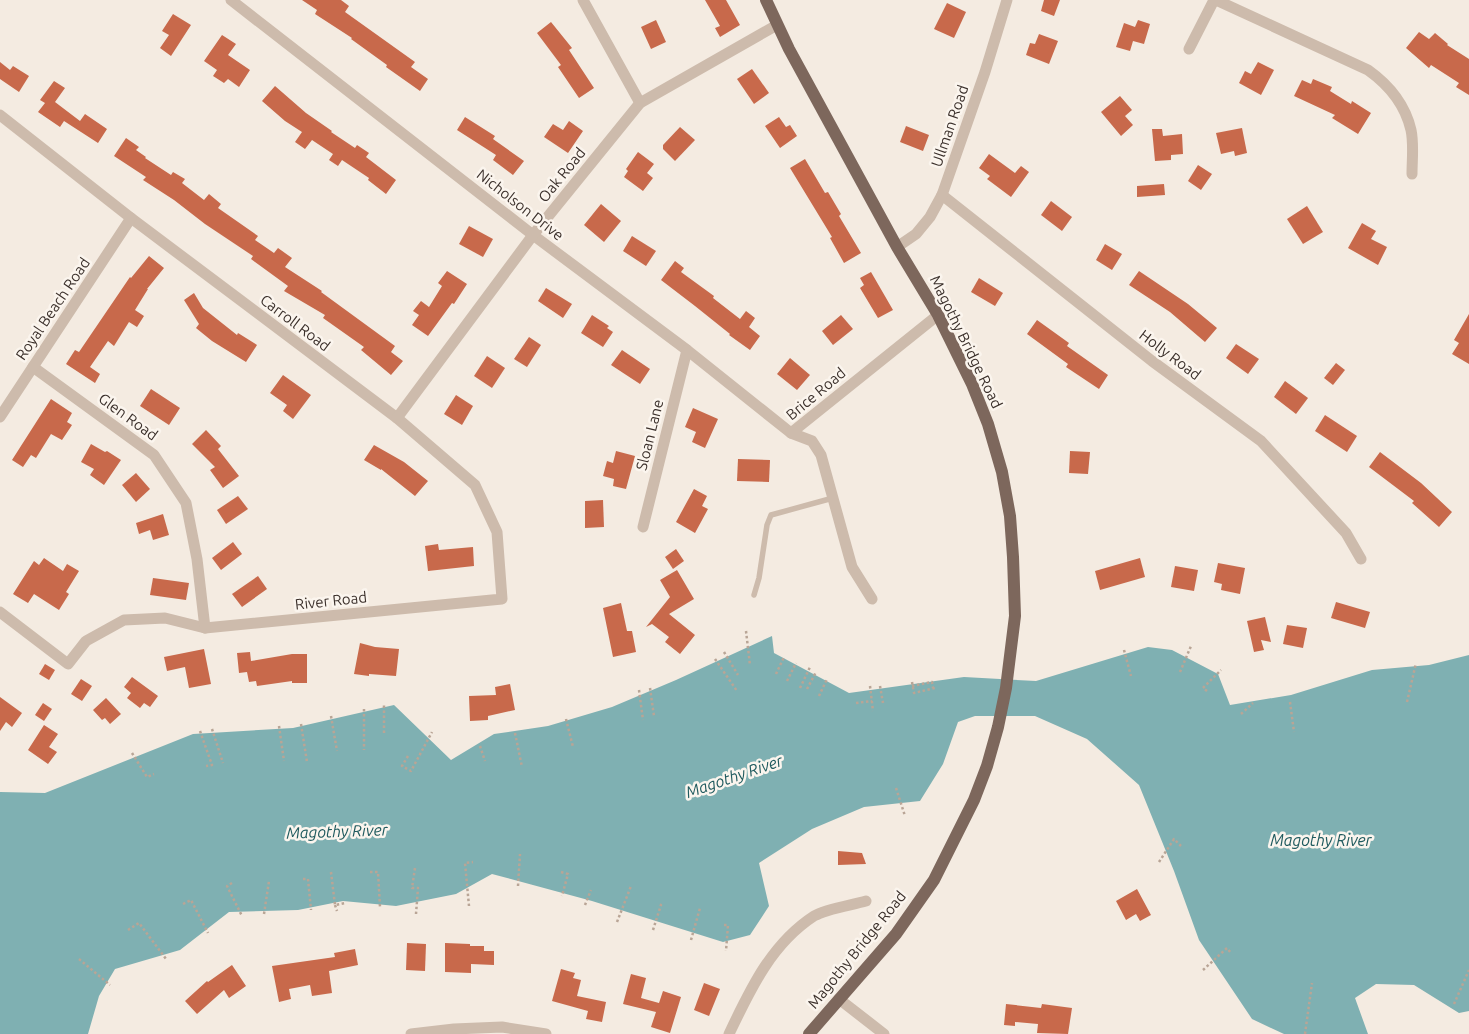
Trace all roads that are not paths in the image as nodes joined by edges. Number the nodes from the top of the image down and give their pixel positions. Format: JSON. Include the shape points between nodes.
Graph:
{"nodes":[{"id":1,"x":230,"y":0,"type":"edge"},
{"id":2,"x":583,"y":0,"type":"edge"},
{"id":3,"x":766,"y":0,"type":"edge"},
{"id":4,"x":1007,"y":0,"type":"edge"},
{"id":5,"x":1215,"y":0,"type":"edge"},
{"id":6,"x":777,"y":25,"type":"junction"},
{"id":7,"x":1189,"y":49,"type":"dead end"},
{"id":8,"x":640,"y":103,"type":"junction"},
{"id":9,"x":0,"y":115,"type":"edge"},
{"id":10,"x":1412,"y":174,"type":"dead end"},
{"id":11,"x":942,"y":195,"type":"junction"},
{"id":12,"x":131,"y":218,"type":"junction"},
{"id":13,"x":533,"y":235,"type":"junction"},
{"id":14,"x":897,"y":246,"type":"junction"},
{"id":15,"x":938,"y":315,"type":"junction"},
{"id":16,"x":687,"y":350,"type":"junction"},
{"id":17,"x":33,"y":367,"type":"junction"},
{"id":18,"x":0,"y":417,"type":"edge"},
{"id":19,"x":397,"y":418,"type":"junction"},
{"id":20,"x":791,"y":432,"type":"junction"},
{"id":21,"x":833,"y":498,"type":"junction"},
{"id":22,"x":643,"y":527,"type":"dead end"},
{"id":23,"x":1361,"y":559,"type":"dead end"},
{"id":24,"x":754,"y":595,"type":"dead end"},
{"id":25,"x":502,"y":599,"type":"joint"},
{"id":26,"x":872,"y":599,"type":"dead end"},
{"id":27,"x":0,"y":612,"type":"edge"},
{"id":28,"x":205,"y":628,"type":"junction"},
{"id":29,"x":866,"y":901,"type":"dead end"},
{"id":30,"x":839,"y":1000,"type":"junction"},
{"id":31,"x":411,"y":1034,"type":"edge"},
{"id":32,"x":546,"y":1034,"type":"edge"},
{"id":33,"x":728,"y":1034,"type":"edge"},
{"id":34,"x":809,"y":1034,"type":"edge"},
{"id":35,"x":884,"y":1034,"type":"edge"}],
"edges":[{"from":1,"to":13,"type":"street","name":"Nicholson Drive"},
{"from":2,"to":8,"type":"street"},
{"from":3,"to":6,"type":"main road","name":"Magothy Bridge Road"},
{"from":4,"to":11,"type":"street","name":"Ullman Road","via":[[986,72]]},
{"from":5,"to":7,"type":"street"},
{"from":5,"to":10,"type":"street","via":[[1368,70],[1385,82],[1403,108],[1411,131]]},
{"from":6,"to":8,"type":"street","name":"Oak Road"},
{"from":6,"to":14,"type":"main road","name":"Magothy Bridge Road"},
{"from":8,"to":13,"type":"street","name":"Oak Road"},
{"from":9,"to":12,"type":"street","name":"Carroll Road"},
{"from":11,"to":14,"type":"street","name":"Ullman Road","via":[[916,234]]},
{"from":11,"to":23,"type":"street","name":"Holly Road","via":[[1152,361],[1261,441],[1346,533]]},
{"from":12,"to":17,"type":"street","name":"Royal Beach Road"},
{"from":12,"to":19,"type":"street","name":"Carroll Road"},
{"from":13,"to":16,"type":"street","name":"Nicholson Drive"},
{"from":13,"to":19,"type":"street","name":"Oak Road"},
{"from":14,"to":15,"type":"main road","name":"Magothy Bridge Road"},
{"from":15,"to":20,"type":"street","name":"Brice Road"},
{"from":15,"to":30,"type":"main road","name":"Magothy Bridge Road","via":[[972,384],[1002,472],[1013,557],[1015,616],[1010,659],[998,727],[987,766],[974,800],[934,880],[896,934]]},
{"from":16,"to":20,"type":"street","name":"Nicholson Drive"},
{"from":16,"to":22,"type":"street","name":"Sloan Lane"},
{"from":17,"to":18,"type":"street","name":"Royal Beach Road"},
{"from":17,"to":28,"type":"street","name":"Glen Road","via":[[154,454],[186,503],[197,558]]},
{"from":19,"to":25,"type":"street","name":"Carroll Road","via":[[475,485],[497,532]]},
{"from":20,"to":21,"type":"street","name":"Brice Road","via":[[812,441],[821,454]]},
{"from":21,"to":24,"type":"lane","via":[[771,515],[766,525]]},
{"from":21,"to":26,"type":"street","name":"Brice Road","via":[[852,567]]},
{"from":25,"to":28,"type":"street","name":"River Road"},
{"from":27,"to":28,"type":"street","name":"River Road","via":[[68,664],[86,641],[124,620],[164,618]]},
{"from":29,"to":33,"type":"street","via":[[815,915],[786,938],[764,965]]},
{"from":30,"to":34,"type":"main road","name":"Magothy Bridge Road"},
{"from":30,"to":35,"type":"street"},
{"from":31,"to":32,"type":"street","via":[[502,1027]]}]}
